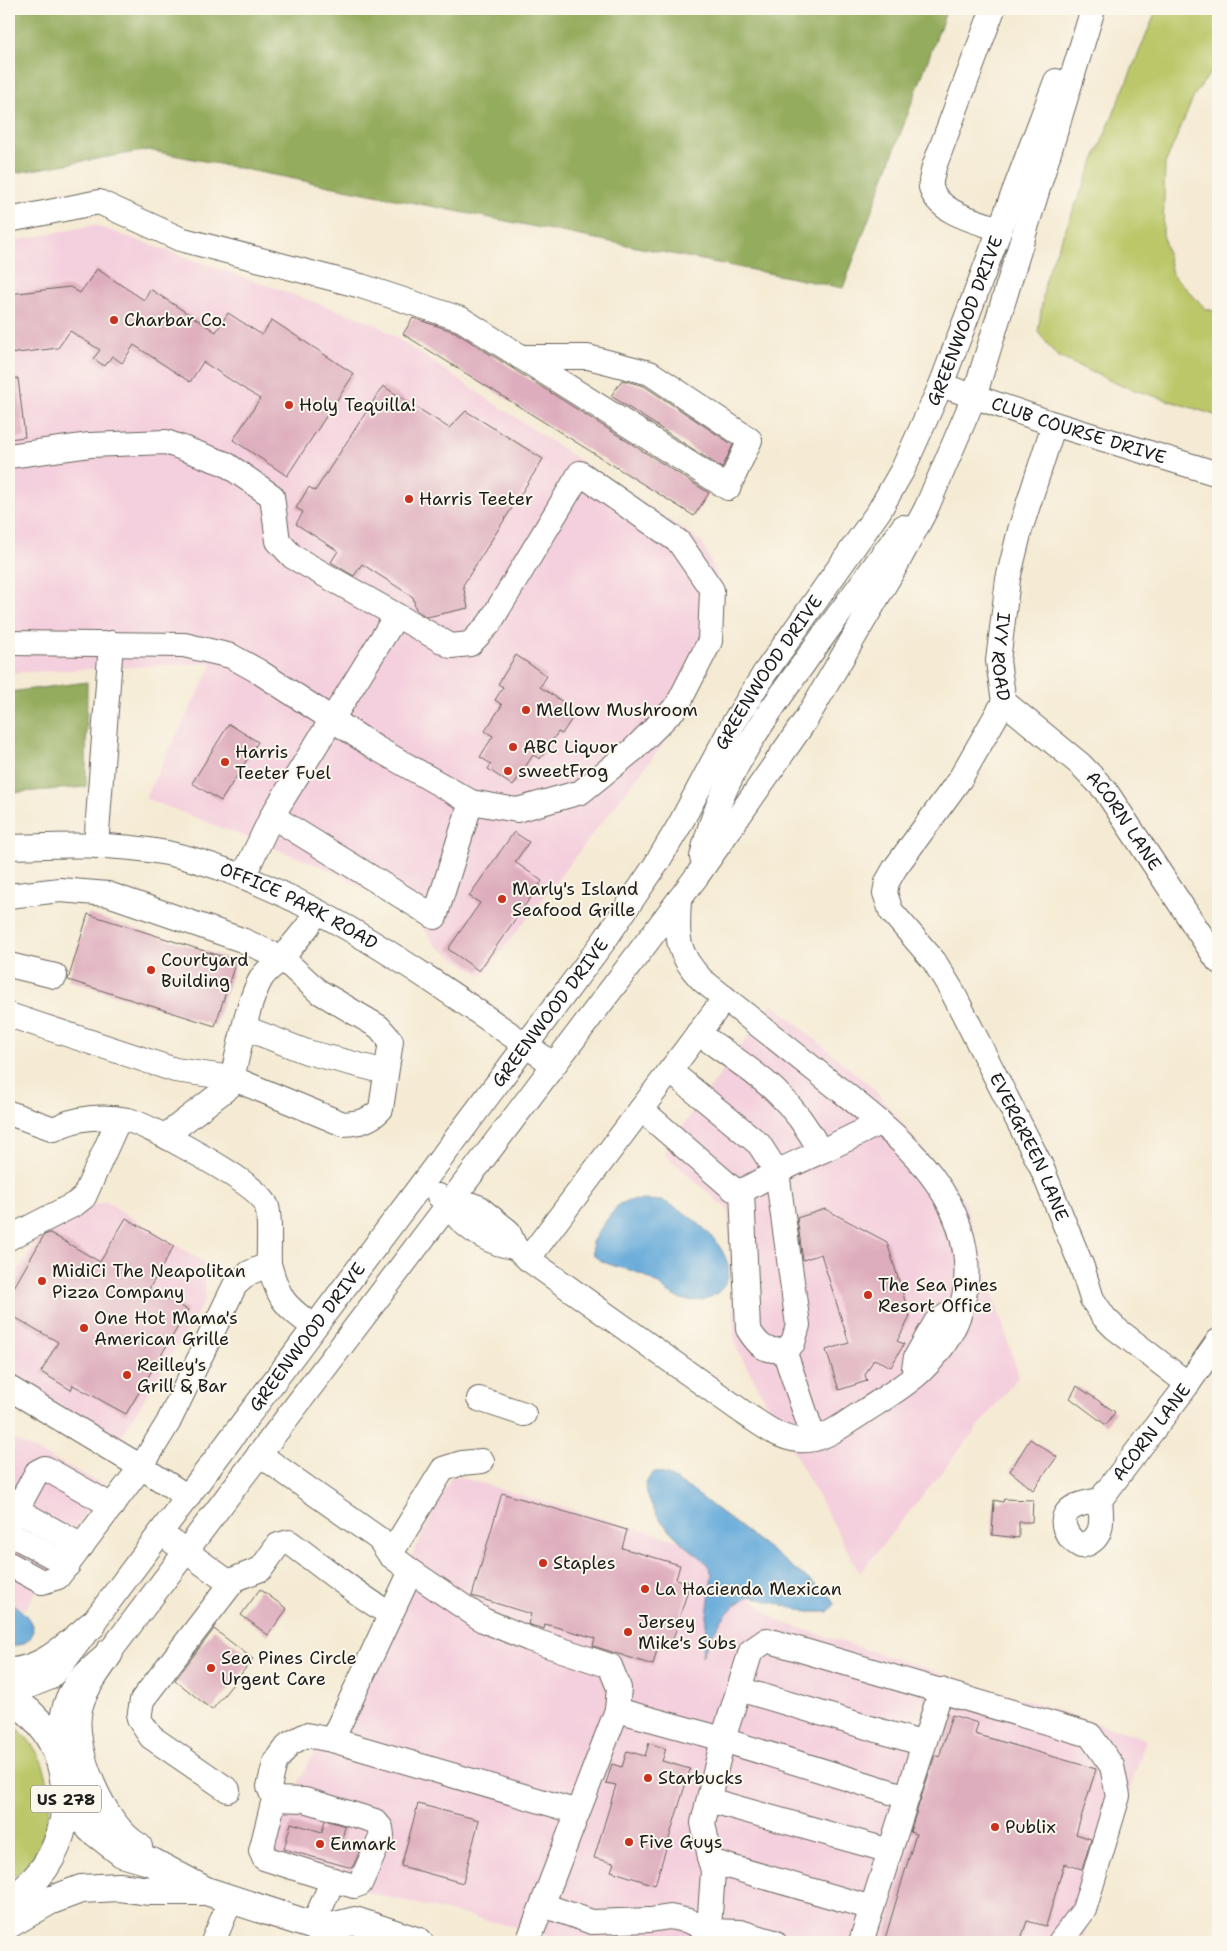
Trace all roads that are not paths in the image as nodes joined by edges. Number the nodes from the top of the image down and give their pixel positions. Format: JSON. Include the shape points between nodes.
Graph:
{"nodes":[{"id":1,"x":993,"y":9,"type":"edge"},
{"id":2,"x":1092,"y":9,"type":"edge"},
{"id":3,"x":9,"y":220,"type":"edge"},
{"id":4,"x":999,"y":229,"type":"junction"},
{"id":5,"x":520,"y":357,"type":"junction"},
{"id":6,"x":941,"y":385,"type":"junction"},
{"id":7,"x":974,"y":397,"type":"junction"},
{"id":8,"x":1054,"y":424,"type":"junction"},
{"id":9,"x":9,"y":456,"type":"edge"},
{"id":10,"x":946,"y":458,"type":"junction"},
{"id":11,"x":1218,"y":474,"type":"edge"},
{"id":12,"x":396,"y":616,"type":"junction"},
{"id":13,"x":9,"y":643,"type":"edge"},
{"id":14,"x":111,"y":643,"type":"junction"},
{"id":15,"x":1004,"y":702,"type":"junction"},
{"id":16,"x":331,"y":718,"type":"junction"},
{"id":17,"x":471,"y":802,"type":"junction"},
{"id":18,"x":272,"y":816,"type":"junction"},
{"id":19,"x":96,"y":846,"type":"junction"},
{"id":20,"x":9,"y":847,"type":"edge"},
{"id":21,"x":697,"y":876,"type":"junction"},
{"id":22,"x":243,"y":878,"type":"junction"},
{"id":23,"x":886,"y":893,"type":"joint"},
{"id":24,"x":9,"y":896,"type":"edge"},
{"id":25,"x":679,"y":900,"type":"junction"},
{"id":26,"x":316,"y":912,"type":"junction"},
{"id":27,"x":282,"y":958,"type":"junction"},
{"id":28,"x":1218,"y":961,"type":"edge"},
{"id":29,"x":9,"y":965,"type":"edge"},
{"id":30,"x":55,"y":976,"type":"dead end"},
{"id":31,"x":724,"y":998,"type":"junction"},
{"id":32,"x":9,"y":1015,"type":"edge"},
{"id":33,"x":245,"y":1028,"type":"junction"},
{"id":34,"x":698,"y":1034,"type":"junction"},
{"id":35,"x":525,"y":1045,"type":"junction"},
{"id":36,"x":553,"y":1064,"type":"junction"},
{"id":37,"x":670,"y":1071,"type":"junction"},
{"id":38,"x":386,"y":1072,"type":"junction"},
{"id":39,"x":232,"y":1078,"type":"junction"},
{"id":40,"x":641,"y":1109,"type":"junction"},
{"id":41,"x":9,"y":1113,"type":"edge"},
{"id":42,"x":119,"y":1119,"type":"junction"},
{"id":43,"x":880,"y":1122,"type":"junction"},
{"id":44,"x":164,"y":1136,"type":"junction"},
{"id":45,"x":820,"y":1151,"type":"junction"},
{"id":46,"x":777,"y":1172,"type":"junction"},
{"id":47,"x":421,"y":1184,"type":"junction"},
{"id":48,"x":742,"y":1191,"type":"junction"},
{"id":49,"x":449,"y":1203,"type":"junction"},
{"id":50,"x":9,"y":1238,"type":"edge"},
{"id":51,"x":522,"y":1253,"type":"junction"},
{"id":52,"x":269,"y":1264,"type":"junction"},
{"id":53,"x":314,"y":1327,"type":"junction"},
{"id":54,"x":1218,"y":1341,"type":"edge"},
{"id":55,"x":784,"y":1350,"type":"junction"},
{"id":56,"x":1188,"y":1384,"type":"junction"},
{"id":57,"x":9,"y":1388,"type":"edge"},
{"id":58,"x":479,"y":1399,"type":"dead end"},
{"id":59,"x":524,"y":1414,"type":"dead end"},
{"id":60,"x":814,"y":1439,"type":"junction"},
{"id":61,"x":259,"y":1454,"type":"junction"},
{"id":62,"x":482,"y":1461,"type":"dead end"},
{"id":63,"x":141,"y":1467,"type":"junction"},
{"id":64,"x":188,"y":1497,"type":"junction"},
{"id":65,"x":1100,"y":1500,"type":"dead end"},
{"id":66,"x":112,"y":1506,"type":"junction"},
{"id":67,"x":13,"y":1517,"type":"edge"},
{"id":68,"x":9,"y":1533,"type":"edge"},
{"id":69,"x":161,"y":1533,"type":"junction"},
{"id":70,"x":82,"y":1546,"type":"junction"},
{"id":71,"x":186,"y":1551,"type":"junction"},
{"id":72,"x":390,"y":1554,"type":"junction"},
{"id":73,"x":9,"y":1564,"type":"edge"},
{"id":74,"x":68,"y":1565,"type":"junction"},
{"id":75,"x":411,"y":1571,"type":"junction"},
{"id":76,"x":231,"y":1584,"type":"junction"},
{"id":77,"x":390,"y":1614,"type":"junction"},
{"id":78,"x":92,"y":1625,"type":"junction"},
{"id":79,"x":109,"y":1653,"type":"junction"},
{"id":80,"x":9,"y":1672,"type":"edge"},
{"id":81,"x":739,"y":1689,"type":"junction"},
{"id":82,"x":941,"y":1690,"type":"junction"},
{"id":83,"x":9,"y":1694,"type":"edge"},
{"id":84,"x":9,"y":1698,"type":"edge"},
{"id":85,"x":617,"y":1710,"type":"junction"},
{"id":86,"x":723,"y":1739,"type":"junction"},
{"id":87,"x":332,"y":1740,"type":"junction"},
{"id":88,"x":924,"y":1744,"type":"junction"},
{"id":89,"x":58,"y":1753,"type":"junction"},
{"id":90,"x":228,"y":1790,"type":"dead end"},
{"id":91,"x":67,"y":1792,"type":"junction"},
{"id":92,"x":907,"y":1797,"type":"junction"},
{"id":93,"x":274,"y":1799,"type":"junction"},
{"id":94,"x":708,"y":1800,"type":"junction"},
{"id":95,"x":578,"y":1812,"type":"junction"},
{"id":96,"x":890,"y":1851,"type":"junction"},
{"id":97,"x":710,"y":1861,"type":"junction"},
{"id":98,"x":333,"y":1880,"type":"junction"},
{"id":99,"x":219,"y":1895,"type":"junction"},
{"id":100,"x":543,"y":1906,"type":"junction"},
{"id":101,"x":10,"y":1908,"type":"edge"},
{"id":102,"x":872,"y":1908,"type":"junction"},
{"id":103,"x":322,"y":1935,"type":"edge"},
{"id":104,"x":709,"y":1937,"type":"edge"},
{"id":105,"x":213,"y":1942,"type":"edge"},
{"id":106,"x":419,"y":1942,"type":"edge"},
{"id":107,"x":528,"y":1942,"type":"edge"},
{"id":108,"x":774,"y":1942,"type":"edge"},
{"id":109,"x":861,"y":1942,"type":"edge"},
{"id":110,"x":1060,"y":1942,"type":"edge"}],
"edges":[{"from":1,"to":4,"type":"street","via":[[934,168],[931,185],[935,198],[944,206]]},
{"from":2,"to":4,"type":"street","name":"GREENWOOD DRIVE","via":[[1059,72]]},
{"from":2,"to":7,"type":"street","name":"GREENWOOD DRIVE"},
{"from":3,"to":5,"type":"street","via":[[99,202],[180,239],[361,286],[461,320]]},
{"from":4,"to":6,"type":"street","name":"GREENWOOD DRIVE"},
{"from":5,"to":5,"type":"street","via":[[678,456],[728,488],[750,440],[650,373],[588,357]]},
{"from":6,"to":7,"type":"street","name":"CLUB COURSE DRIVE"},
{"from":6,"to":35,"type":"street","name":"GREENWOOD DRIVE","via":[[912,452],[879,511],[764,674],[733,724],[679,826],[622,917]]},
{"from":7,"to":8,"type":"street","name":"CLUB COURSE DRIVE"},
{"from":7,"to":10,"type":"street","name":"GREENWOOD DRIVE"},
{"from":8,"to":11,"type":"street","name":"CLUB COURSE DRIVE"},
{"from":8,"to":15,"type":"street","name":"IVY ROAD","via":[[1022,521],[1008,579],[998,660]]},
{"from":9,"to":12,"type":"street","via":[[150,441],[166,442],[226,464],[272,496],[278,541],[293,557]]},
{"from":10,"to":21,"type":"street","name":"GREENWOOD DRIVE","via":[[926,509],[895,567],[805,721]]},
{"from":10,"to":21,"type":"street","name":"GREENWOOD DRIVE","via":[[906,523],[755,734],[732,773],[720,802]]},
{"from":12,"to":16,"type":"street"},
{"from":12,"to":17,"type":"street","via":[[451,646],[470,644],[489,624],[580,473],[679,542],[712,590],[710,641],[677,706],[633,750],[581,792],[517,810]]},
{"from":13,"to":14,"type":"street"},
{"from":14,"to":16,"type":"street","via":[[184,644],[231,656]]},
{"from":14,"to":19,"type":"street"},
{"from":15,"to":23,"type":"street","name":"IVY ROAD","via":[[960,779],[895,868],[887,882]]},
{"from":15,"to":28,"type":"street","name":"ACORN LANE","via":[[1080,764],[1105,790]]},
{"from":16,"to":17,"type":"street","via":[[376,748]]},
{"from":16,"to":18,"type":"street"},
{"from":17,"to":18,"type":"street","via":[[435,917]]},
{"from":18,"to":22,"type":"street"},
{"from":19,"to":20,"type":"street","name":"OFFICE PARK ROAD"},
{"from":19,"to":22,"type":"street","name":"OFFICE PARK ROAD","via":[[167,853],[216,866]]},
{"from":21,"to":25,"type":"street","name":"GREENWOOD DRIVE"},
{"from":22,"to":26,"type":"street","name":"OFFICE PARK ROAD"},
{"from":23,"to":56,"type":"street","name":"EVERGREEN LANE","via":[[891,911],[934,961],[951,989],[1005,1093],[1041,1166],[1092,1299],[1115,1328]]},
{"from":24,"to":27,"type":"street","via":[[60,890],[108,894],[242,940]]},
{"from":25,"to":31,"type":"street","via":[[677,936],[680,950],[688,966]]},
{"from":25,"to":36,"type":"street","name":"GREENWOOD DRIVE"},
{"from":26,"to":27,"type":"street"},
{"from":26,"to":35,"type":"street","name":"OFFICE PARK ROAD","via":[[408,965]]},
{"from":27,"to":33,"type":"street","via":[[263,976]]},
{"from":27,"to":38,"type":"street","via":[[318,991],[379,1027],[391,1040]]},
{"from":29,"to":30,"type":"street"},
{"from":31,"to":34,"type":"street"},
{"from":31,"to":43,"type":"street"},
{"from":32,"to":39,"type":"street","via":[[175,1070]]},
{"from":33,"to":38,"type":"street","via":[[307,1052]]},
{"from":33,"to":39,"type":"street"},
{"from":34,"to":37,"type":"street"},
{"from":34,"to":45,"type":"street","via":[[784,1097],[807,1125]]},
{"from":35,"to":36,"type":"street","name":"OFFICE PARK ROAD"},
{"from":35,"to":47,"type":"street","name":"GREENWOOD DRIVE"},
{"from":36,"to":49,"type":"street","name":"GREENWOOD DRIVE"},
{"from":37,"to":40,"type":"street"},
{"from":37,"to":46,"type":"street","via":[[759,1144]]},
{"from":38,"to":39,"type":"street","via":[[381,1109],[360,1123],[343,1124]]},
{"from":39,"to":44,"type":"street","via":[[230,1086]]},
{"from":40,"to":48,"type":"street","via":[[733,1188]]},
{"from":40,"to":51,"type":"street"},
{"from":41,"to":42,"type":"street","via":[[54,1129],[67,1122],[100,1117]]},
{"from":42,"to":44,"type":"street","via":[[129,1120]]},
{"from":42,"to":50,"type":"street","via":[[84,1197]]},
{"from":43,"to":45,"type":"street"},
{"from":43,"to":60,"type":"street","via":[[925,1167],[950,1204],[964,1241],[968,1281],[962,1306],[944,1343],[923,1370],[831,1433]]},
{"from":44,"to":52,"type":"street","via":[[205,1158],[261,1195],[267,1207]]},
{"from":45,"to":46,"type":"street"},
{"from":46,"to":48,"type":"street"},
{"from":46,"to":55,"type":"street","via":[[798,1325],[793,1343]]},
{"from":47,"to":49,"type":"street"},
{"from":47,"to":53,"type":"street","name":"GREENWOOD DRIVE"},
{"from":48,"to":55,"type":"street","via":[[748,1329],[757,1343],[771,1351]]},
{"from":49,"to":51,"type":"street","via":[[464,1202],[478,1208],[508,1231]]},
{"from":49,"to":61,"type":"street","name":"GREENWOOD DRIVE"},
{"from":51,"to":60,"type":"street","via":[[744,1413],[779,1435],[798,1440]]},
{"from":52,"to":53,"type":"street","via":[[281,1299]]},
{"from":52,"to":63,"type":"street","via":[[249,1272],[235,1285],[168,1423]]},
{"from":53,"to":64,"type":"street","name":"GREENWOOD DRIVE"},
{"from":54,"to":56,"type":"street","name":"ACORN LANE"},
{"from":55,"to":60,"type":"street"},
{"from":56,"to":65,"type":"street","name":"ACORN LANE"},
{"from":57,"to":63,"type":"street"},
{"from":58,"to":59,"type":"street"},
{"from":61,"to":71,"type":"street","name":"GREENWOOD DRIVE"},
{"from":61,"to":72,"type":"street","via":[[379,1539]]},
{"from":62,"to":72,"type":"street","via":[[443,1469]]},
{"from":63,"to":64,"type":"street"},
{"from":63,"to":66,"type":"street"},
{"from":64,"to":69,"type":"street","name":"GREENWOOD DRIVE"},
{"from":66,"to":67,"type":"street","via":[[45,1468],[37,1472]]},
{"from":66,"to":70,"type":"street"},
{"from":67,"to":70,"type":"street"},
{"from":68,"to":74,"type":"street"},
{"from":69,"to":71,"type":"street"},
{"from":69,"to":78,"type":"street","name":"GREENWOOD DRIVE"},
{"from":70,"to":74,"type":"street"},
{"from":71,"to":76,"type":"street"},
{"from":71,"to":79,"type":"street","name":"GREENWOOD DRIVE"},
{"from":72,"to":75,"type":"street"},
{"from":73,"to":74,"type":"street","via":[[42,1582],[58,1577]]},
{"from":75,"to":77,"type":"street"},
{"from":75,"to":85,"type":"street","via":[[483,1620],[610,1666],[619,1688]]},
{"from":76,"to":77,"type":"street","via":[[235,1579],[261,1569],[278,1545],[288,1542],[362,1598]]},
{"from":76,"to":90,"type":"street","via":[[142,1700],[139,1720],[151,1737]]},
{"from":77,"to":87,"type":"street"},
{"from":78,"to":80,"type":"main road","via":[[44,1663]]},
{"from":78,"to":83,"type":"street","name":"GREENWOOD DRIVE","via":[[49,1678]]},
{"from":79,"to":89,"type":"street","name":"GREENWOOD DRIVE","via":[[79,1678],[68,1695]]},
{"from":79,"to":99,"type":"main road","via":[[82,1696],[76,1721],[90,1780],[110,1818],[128,1839]]},
{"from":81,"to":82,"type":"street","via":[[751,1651],[767,1640]]},
{"from":81,"to":86,"type":"street"},
{"from":81,"to":88,"type":"street"},
{"from":82,"to":88,"type":"street"},
{"from":82,"to":110,"type":"street","via":[[1090,1735],[1112,1766],[1118,1796],[1084,1910]]},
{"from":84,"to":89,"type":"main road","number":"US 278","via":[[20,1704],[42,1726]]},
{"from":85,"to":86,"type":"street"},
{"from":85,"to":95,"type":"street"},
{"from":86,"to":92,"type":"street"},
{"from":86,"to":94,"type":"street"},
{"from":87,"to":93,"type":"street","via":[[306,1735],[289,1744],[275,1763],[270,1788]]},
{"from":87,"to":95,"type":"street"},
{"from":88,"to":92,"type":"street"},
{"from":89,"to":91,"type":"main road","number":"US 278"},
{"from":91,"to":99,"type":"main road","number":"US 278","via":[[91,1829],[122,1853],[152,1862]]},
{"from":91,"to":101,"type":"main road","number":"US 278","via":[[65,1823],[54,1852],[37,1878]]},
{"from":92,"to":96,"type":"street"},
{"from":93,"to":98,"type":"street","via":[[261,1851],[264,1858]]},
{"from":93,"to":98,"type":"street","via":[[305,1800],[375,1821],[381,1828],[382,1835],[360,1884],[354,1886]]},
{"from":94,"to":96,"type":"street"},
{"from":94,"to":97,"type":"street","via":[[703,1823]]},
{"from":95,"to":100,"type":"street"},
{"from":96,"to":102,"type":"street"},
{"from":97,"to":102,"type":"street"},
{"from":97,"to":104,"type":"street"},
{"from":98,"to":103,"type":"street"},
{"from":99,"to":101,"type":"main road","number":"US 278","via":[[147,1883],[123,1874],[98,1872],[70,1876]]},
{"from":99,"to":103,"type":"main road","number":"US 278"},
{"from":99,"to":105,"type":"street"},
{"from":100,"to":104,"type":"street","via":[[592,1922],[670,1917],[689,1921]]},
{"from":100,"to":107,"type":"street"},
{"from":102,"to":109,"type":"street"},
{"from":103,"to":106,"type":"main road","number":"US 278","via":[[355,1922]]},
{"from":104,"to":108,"type":"street","via":[[740,1932]]}]}
